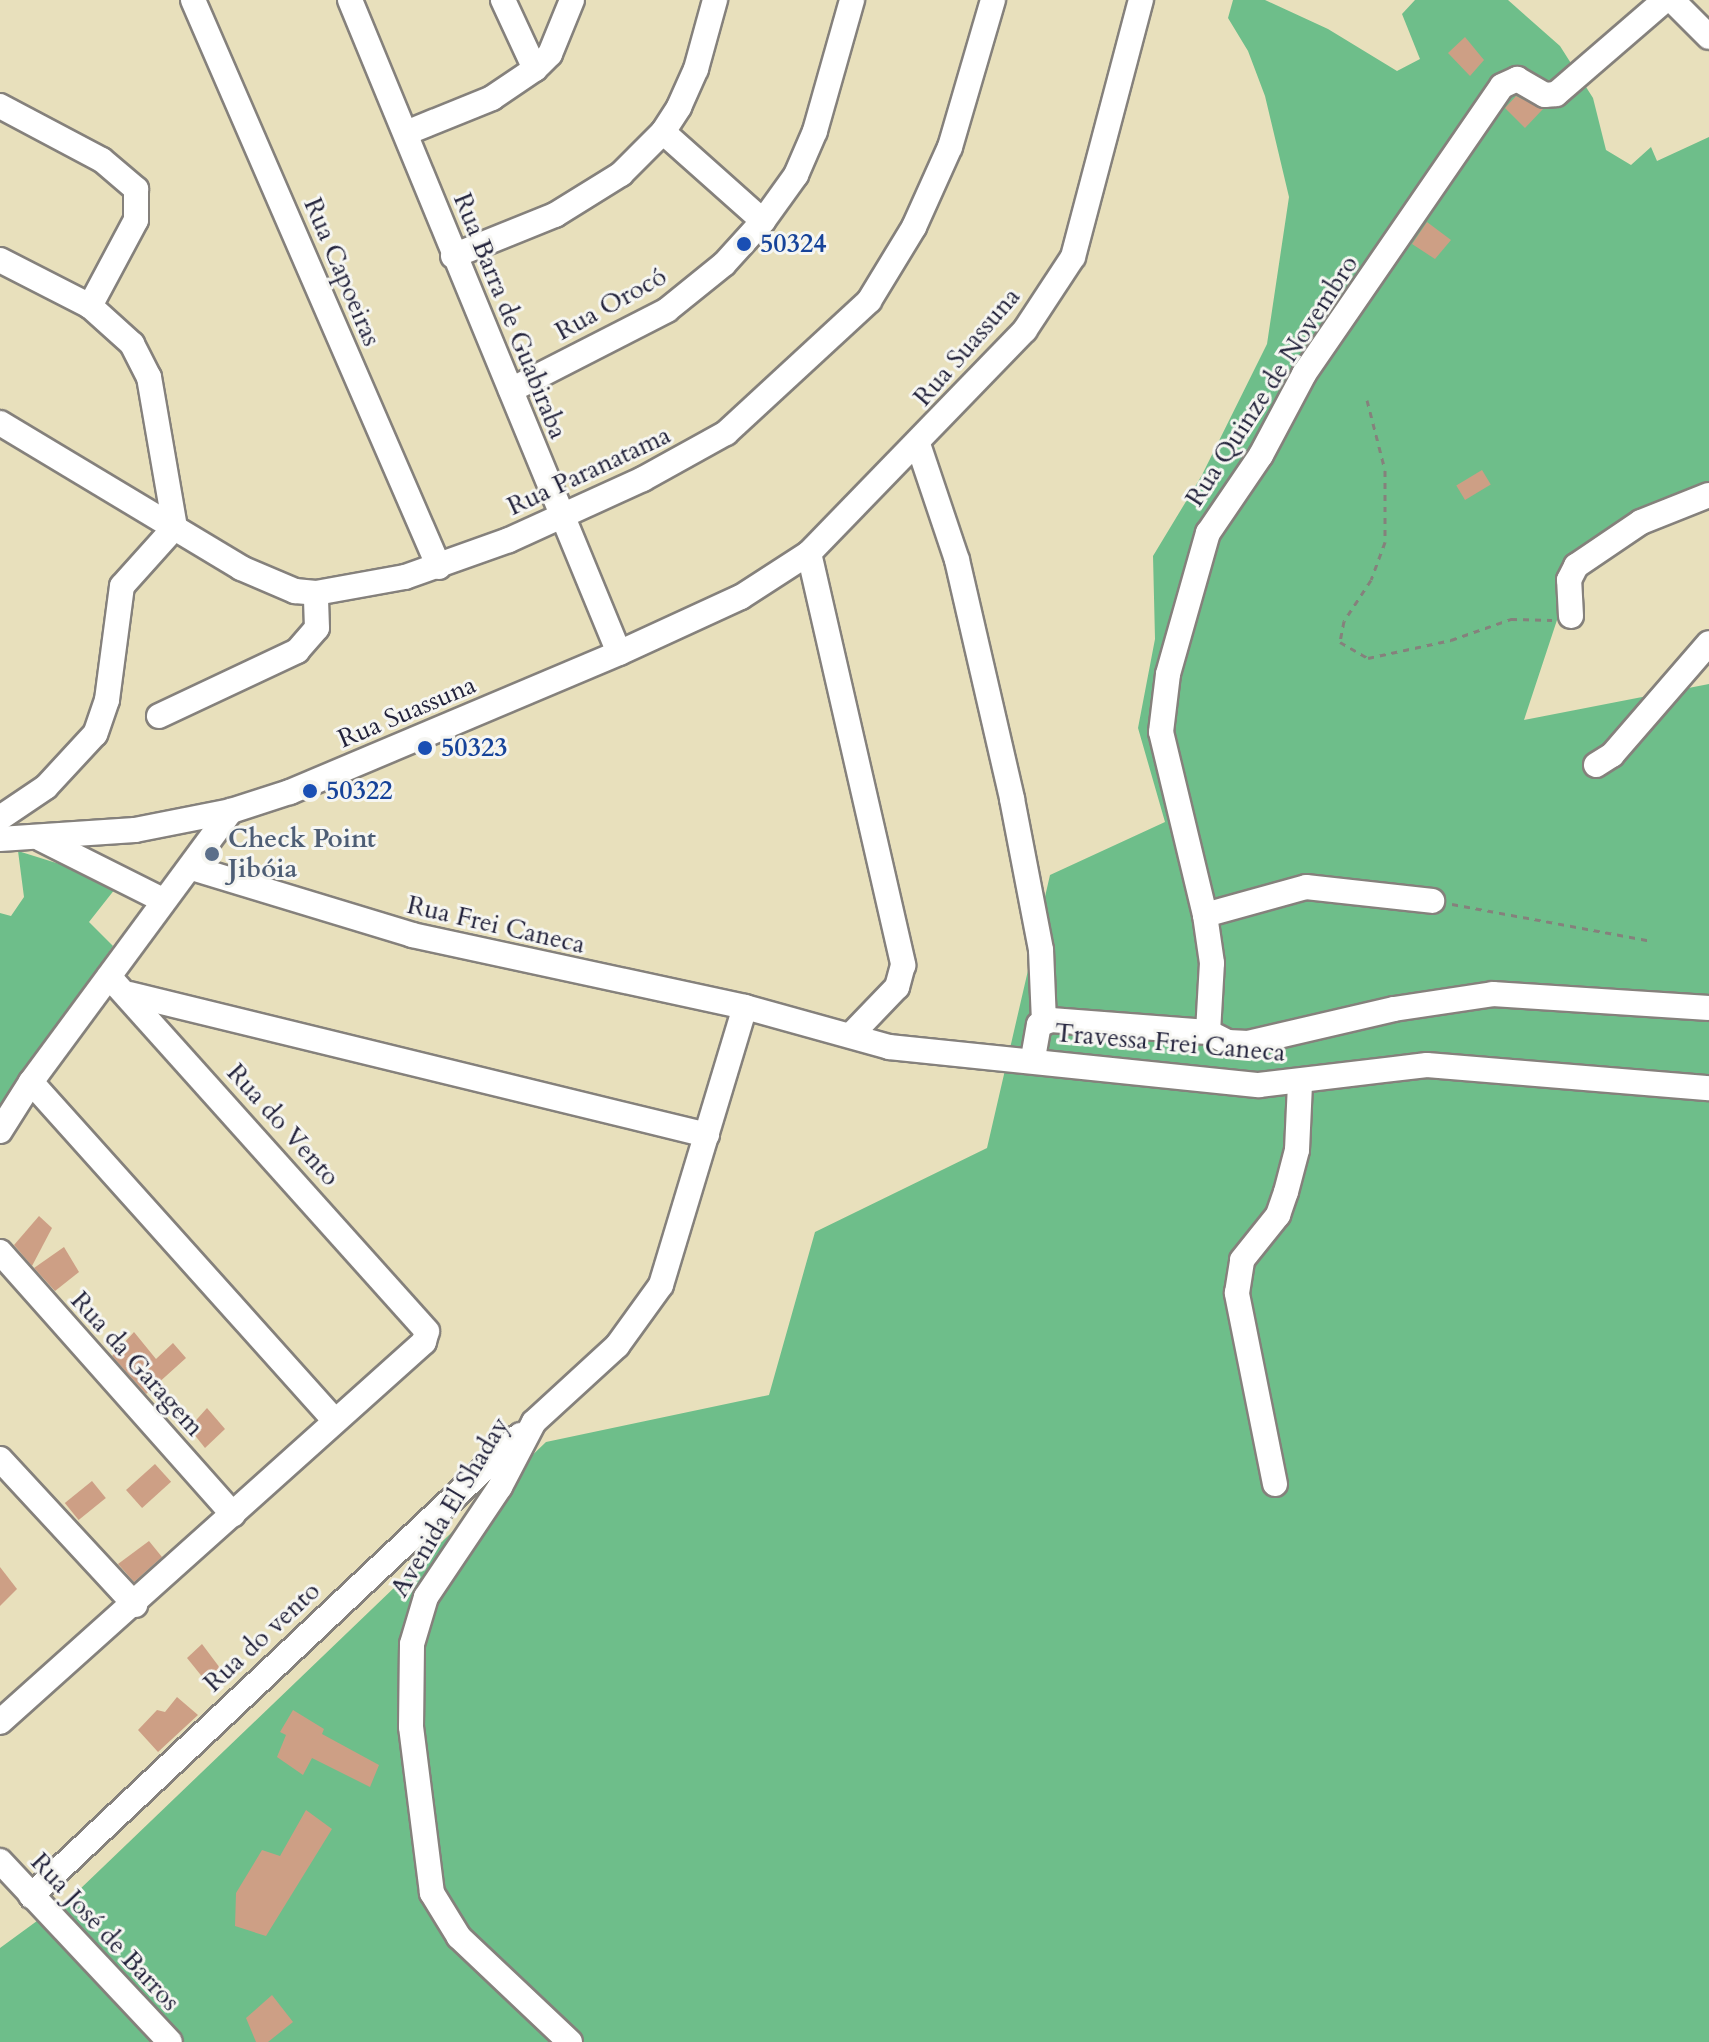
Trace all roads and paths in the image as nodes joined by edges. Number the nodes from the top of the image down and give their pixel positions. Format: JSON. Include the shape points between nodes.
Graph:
{"nodes":[{"id":1,"x":193,"y":0,"type":"edge"},
{"id":2,"x":350,"y":0,"type":"edge"},
{"id":3,"x":503,"y":0,"type":"edge"},
{"id":4,"x":572,"y":0,"type":"edge"},
{"id":5,"x":715,"y":0,"type":"edge"},
{"id":6,"x":852,"y":0,"type":"edge"},
{"id":7,"x":993,"y":0,"type":"edge"},
{"id":8,"x":1141,"y":0,"type":"edge"},
{"id":9,"x":1665,"y":0,"type":"edge"},
{"id":10,"x":1672,"y":0,"type":"edge"},
{"id":11,"x":1709,"y":37,"type":"edge"},
{"id":12,"x":535,"y":69,"type":"junction"},
{"id":13,"x":0,"y":106,"type":"edge"},
{"id":14,"x":663,"y":132,"type":"junction"},
{"id":15,"x":406,"y":133,"type":"junction"},
{"id":16,"x":763,"y":221,"type":"junction"},
{"id":17,"x":453,"y":256,"type":"junction"},
{"id":18,"x":0,"y":260,"type":"edge"},
{"id":19,"x":90,"y":306,"type":"junction"},
{"id":20,"x":511,"y":390,"type":"junction"},
{"id":21,"x":1367,"y":400,"type":"dead end"},
{"id":22,"x":0,"y":423,"type":"edge"},
{"id":23,"x":918,"y":444,"type":"junction"},
{"id":24,"x":1709,"y":495,"type":"edge"},
{"id":25,"x":561,"y":514,"type":"junction"},
{"id":26,"x":175,"y":527,"type":"junction"},
{"id":27,"x":809,"y":553,"type":"junction"},
{"id":28,"x":439,"y":567,"type":"junction"},
{"id":29,"x":316,"y":593,"type":"junction"},
{"id":30,"x":1571,"y":616,"type":"joint"},
{"id":31,"x":1709,"y":643,"type":"edge"},
{"id":32,"x":619,"y":653,"type":"junction"},
{"id":33,"x":159,"y":716,"type":"dead end"},
{"id":34,"x":1596,"y":765,"type":"dead end"},
{"id":35,"x":231,"y":811,"type":"junction"},
{"id":36,"x":0,"y":818,"type":"edge"},
{"id":37,"x":0,"y":839,"type":"edge"},
{"id":38,"x":41,"y":839,"type":"junction"},
{"id":39,"x":192,"y":868,"type":"junction"},
{"id":40,"x":163,"y":900,"type":"junction"},
{"id":41,"x":1432,"y":901,"type":"joint"},
{"id":42,"x":1205,"y":915,"type":"junction"},
{"id":43,"x":1651,"y":941,"type":"dead end"},
{"id":44,"x":109,"y":977,"type":"junction"},
{"id":45,"x":129,"y":994,"type":"junction"},
{"id":46,"x":745,"y":1007,"type":"junction"},
{"id":47,"x":1709,"y":1008,"type":"edge"},
{"id":48,"x":1044,"y":1021,"type":"junction"},
{"id":49,"x":1208,"y":1032,"type":"junction"},
{"id":50,"x":851,"y":1035,"type":"junction"},
{"id":51,"x":1033,"y":1058,"type":"junction"},
{"id":52,"x":31,"y":1082,"type":"junction"},
{"id":53,"x":1300,"y":1083,"type":"junction"},
{"id":54,"x":1709,"y":1088,"type":"edge"},
{"id":55,"x":0,"y":1131,"type":"edge"},
{"id":56,"x":707,"y":1135,"type":"junction"},
{"id":57,"x":0,"y":1252,"type":"edge"},
{"id":58,"x":333,"y":1418,"type":"junction"},
{"id":59,"x":534,"y":1422,"type":"junction"},
{"id":60,"x":0,"y":1459,"type":"edge"},
{"id":61,"x":1275,"y":1484,"type":"dead end"},
{"id":62,"x":233,"y":1514,"type":"junction"},
{"id":63,"x":135,"y":1605,"type":"junction"},
{"id":64,"x":0,"y":1722,"type":"edge"},
{"id":65,"x":0,"y":1861,"type":"edge"},
{"id":66,"x":31,"y":1896,"type":"junction"},
{"id":67,"x":170,"y":2042,"type":"edge"},
{"id":68,"x":570,"y":2042,"type":"edge"}],
"edges":[{"from":1,"to":28,"type":"street","name":"Rua Capoeiras"},
{"from":2,"to":15,"type":"street","name":"Rua Barra de Guabiraba"},
{"from":3,"to":12,"type":"street"},
{"from":4,"to":12,"type":"street","via":[[550,54]]},
{"from":5,"to":14,"type":"street","via":[[696,69]]},
{"from":6,"to":16,"type":"street","name":"Rua Orocó","via":[[815,131],[796,175]]},
{"from":7,"to":25,"type":"street","name":"Rua Paranatama","via":[[950,147],[914,227],[869,301],[726,433],[643,479]]},
{"from":8,"to":23,"type":"street","name":"Rua Suassuna","via":[[1073,257],[1025,330]]},
{"from":9,"to":42,"type":"street","name":"Rua Quinze de Novembro","via":[[1556,94],[1545,95],[1517,79],[1502,86],[1304,374],[1261,455],[1208,533],[1168,674],[1161,732]]},
{"from":10,"to":11,"type":"street"},
{"from":12,"to":15,"type":"street","via":[[492,98]]},
{"from":13,"to":19,"type":"street","via":[[102,160],[136,189],[136,220]]},
{"from":14,"to":16,"type":"street"},
{"from":14,"to":17,"type":"street","via":[[586,199]]},
{"from":15,"to":17,"type":"street","name":"Rua Barra de Guabiraba"},
{"from":16,"to":20,"type":"street","name":"Rua Orocó","via":[[724,264],[667,310]]},
{"from":17,"to":20,"type":"street","name":"Rua Barra de Guabiraba"},
{"from":18,"to":19,"type":"street"},
{"from":19,"to":26,"type":"street","via":[[132,344],[149,377]]},
{"from":20,"to":25,"type":"street","name":"Rua Barra de Guabiraba"},
{"from":21,"to":30,"type":"path","via":[[1385,470],[1385,542],[1371,580],[1344,621],[1340,642],[1368,658],[1451,640],[1511,619]]},
{"from":22,"to":26,"type":"street","name":"Rua Paranatama"},
{"from":23,"to":27,"type":"street","name":"Rua Suassuna"},
{"from":23,"to":48,"type":"street","via":[[957,560],[1012,799],[1041,950]]},
{"from":24,"to":30,"type":"street","via":[[1641,522],[1576,566],[1569,576]]},
{"from":25,"to":28,"type":"street","name":"Rua Paranatama"},
{"from":25,"to":32,"type":"street","name":"Rua Barra de Guabiraba"},
{"from":26,"to":29,"type":"street","name":"Rua Paranatama","via":[[241,568],[295,591]]},
{"from":26,"to":36,"type":"street","via":[[122,586],[107,700],[95,734],[46,787]]},
{"from":27,"to":32,"type":"street","name":"Rua Suassuna","via":[[741,597]]},
{"from":27,"to":50,"type":"street","via":[[903,965],[897,987]]},
{"from":28,"to":29,"type":"street","name":"Rua Paranatama"},
{"from":29,"to":33,"type":"street","via":[[317,628],[297,651]]},
{"from":31,"to":34,"type":"street","via":[[1612,755]]},
{"from":32,"to":35,"type":"street","name":"Rua Suassuna"},
{"from":35,"to":38,"type":"street","name":"Rua Suassuna","via":[[135,830]]},
{"from":35,"to":39,"type":"street"},
{"from":37,"to":38,"type":"street","name":"Rua Suassuna"},
{"from":38,"to":40,"type":"street"},
{"from":39,"to":40,"type":"street"},
{"from":39,"to":46,"type":"street","name":"Rua Frei Caneca","via":[[412,935]]},
{"from":40,"to":44,"type":"street"},
{"from":41,"to":42,"type":"street","via":[[1306,887]]},
{"from":41,"to":43,"type":"path"},
{"from":42,"to":49,"type":"street","name":"Rua Quinze de Novembro","via":[[1212,963]]},
{"from":44,"to":45,"type":"street","name":"Rua do Vento"},
{"from":44,"to":52,"type":"street"},
{"from":45,"to":56,"type":"street"},
{"from":45,"to":58,"type":"street","name":"Rua do Vento","via":[[427,1331],[424,1342]]},
{"from":46,"to":50,"type":"street","name":"Travessa Frei Caneca"},
{"from":46,"to":56,"type":"street","name":"Avenida El Shaday"},
{"from":47,"to":49,"type":"street","via":[[1493,994],[1394,1009],[1262,1042],[1228,1042]]},
{"from":48,"to":49,"type":"street"},
{"from":48,"to":51,"type":"street"},
{"from":50,"to":51,"type":"street","name":"Travessa Frei Caneca","via":[[889,1047]]},
{"from":51,"to":53,"type":"street","name":"Travessa Frei Caneca","via":[[1259,1085]]},
{"from":52,"to":55,"type":"street"},
{"from":52,"to":58,"type":"street"},
{"from":53,"to":54,"type":"street","name":"Travessa Frei Caneca","via":[[1427,1065]]},
{"from":53,"to":61,"type":"street","via":[[1297,1150],[1286,1192],[1278,1215],[1242,1260],[1237,1293]]},
{"from":56,"to":59,"type":"street","name":"Avenida El Shaday","via":[[661,1285],[644,1313]]},
{"from":57,"to":62,"type":"street","name":"Rua da Garagem"},
{"from":58,"to":62,"type":"street"},
{"from":59,"to":66,"type":"street","name":"Rua do vento"},
{"from":59,"to":68,"type":"street","name":"Avenida El Shaday","via":[[500,1487],[416,1616],[411,1727],[432,1893],[459,1937]]},
{"from":60,"to":63,"type":"street"},
{"from":62,"to":63,"type":"street"},
{"from":63,"to":64,"type":"street"},
{"from":65,"to":66,"type":"street","name":"Rua José de Barros"},
{"from":66,"to":67,"type":"street","name":"Rua José de Barros"}]}
